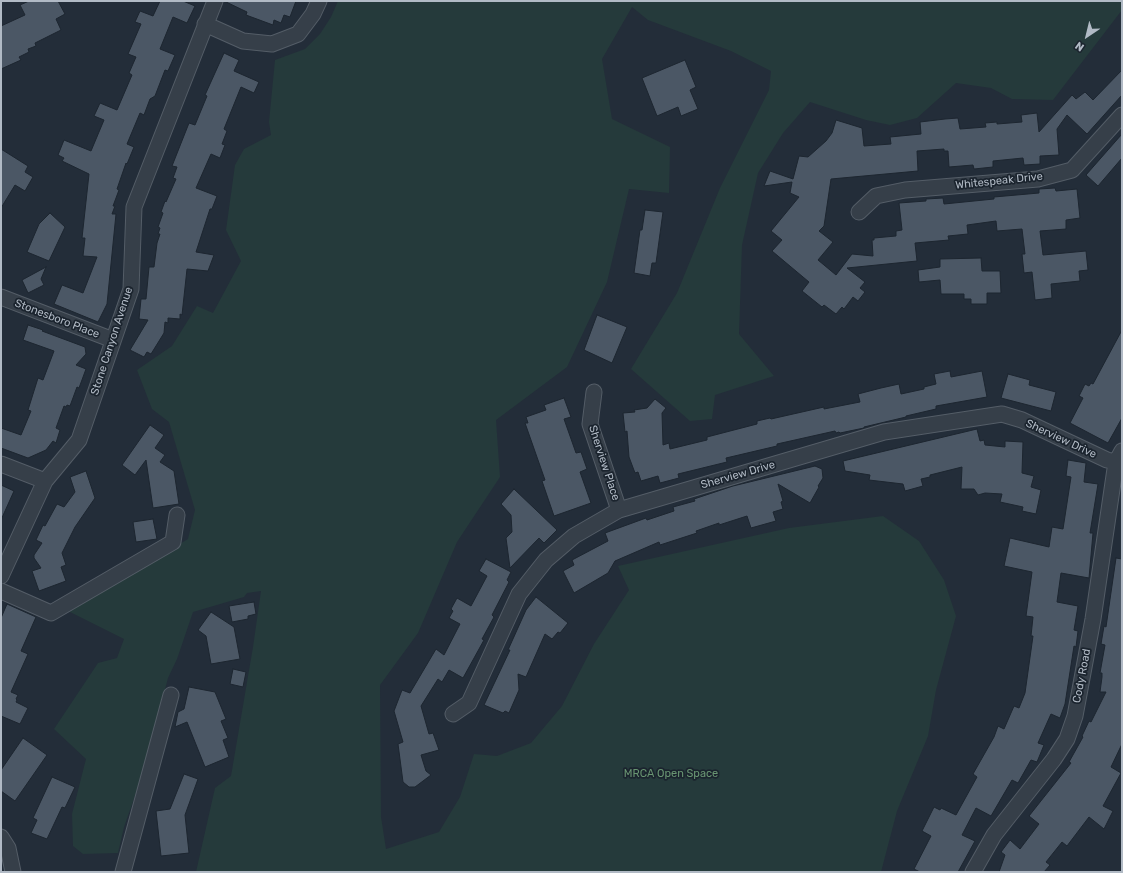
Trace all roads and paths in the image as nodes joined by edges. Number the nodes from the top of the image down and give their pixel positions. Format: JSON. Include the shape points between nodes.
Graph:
{"nodes":[{"id":1,"x":215,"y":1,"type":"edge"},
{"id":2,"x":319,"y":1,"type":"edge"},
{"id":3,"x":205,"y":24,"type":"junction"},
{"id":4,"x":1122,"y":115,"type":"edge"},
{"id":5,"x":859,"y":212,"type":"dead end"},
{"id":6,"x":1,"y":297,"type":"edge"},
{"id":7,"x":113,"y":340,"type":"junction"},
{"id":8,"x":594,"y":392,"type":"dead end"},
{"id":9,"x":1119,"y":456,"type":"edge"},
{"id":10,"x":1,"y":464,"type":"edge"},
{"id":11,"x":45,"y":481,"type":"junction"},
{"id":12,"x":619,"y":510,"type":"junction"},
{"id":13,"x":177,"y":515,"type":"dead end"},
{"id":14,"x":1,"y":576,"type":"edge"},
{"id":15,"x":1,"y":591,"type":"edge"},
{"id":16,"x":171,"y":695,"type":"dead end"},
{"id":17,"x":453,"y":714,"type":"dead end"},
{"id":18,"x":1,"y":837,"type":"edge"},
{"id":19,"x":13,"y":872,"type":"edge"},
{"id":20,"x":123,"y":872,"type":"edge"},
{"id":21,"x":973,"y":872,"type":"edge"}],
"edges":[{"from":1,"to":3,"type":"street","name":"Stone Canyon Avenue"},
{"from":2,"to":3,"type":"street","via":[[298,34],[272,44],[243,41]]},
{"from":3,"to":7,"type":"street","name":"Stone Canyon Avenue","via":[[134,207],[131,289]]},
{"from":4,"to":5,"type":"street","name":"Whitespeak Drive","via":[[1072,170],[1038,178],[905,190],[876,196]]},
{"from":6,"to":7,"type":"street","name":"Stonesboro Place"},
{"from":7,"to":11,"type":"street","name":"Stone Canyon Avenue","via":[[79,440]]},
{"from":8,"to":12,"type":"street","name":"Sherview Place","via":[[590,424]]},
{"from":9,"to":12,"type":"street","name":"Sherview Drive","via":[[1107,460],[1022,420],[1002,414],[884,432]]},
{"from":9,"to":21,"type":"street","name":"Cody Road","via":[[1075,716],[1066,739],[1054,759],[994,834]]},
{"from":10,"to":11,"type":"street"},
{"from":11,"to":14,"type":"street","name":"Stone Canyon Avenue"},
{"from":12,"to":17,"type":"street","name":"Sherview Drive","via":[[574,536],[546,560],[519,594],[470,703]]},
{"from":13,"to":15,"type":"street","via":[[173,542],[51,613]]},
{"from":16,"to":20,"type":"street"},
{"from":18,"to":19,"type":"street","via":[[8,848]]}]}
